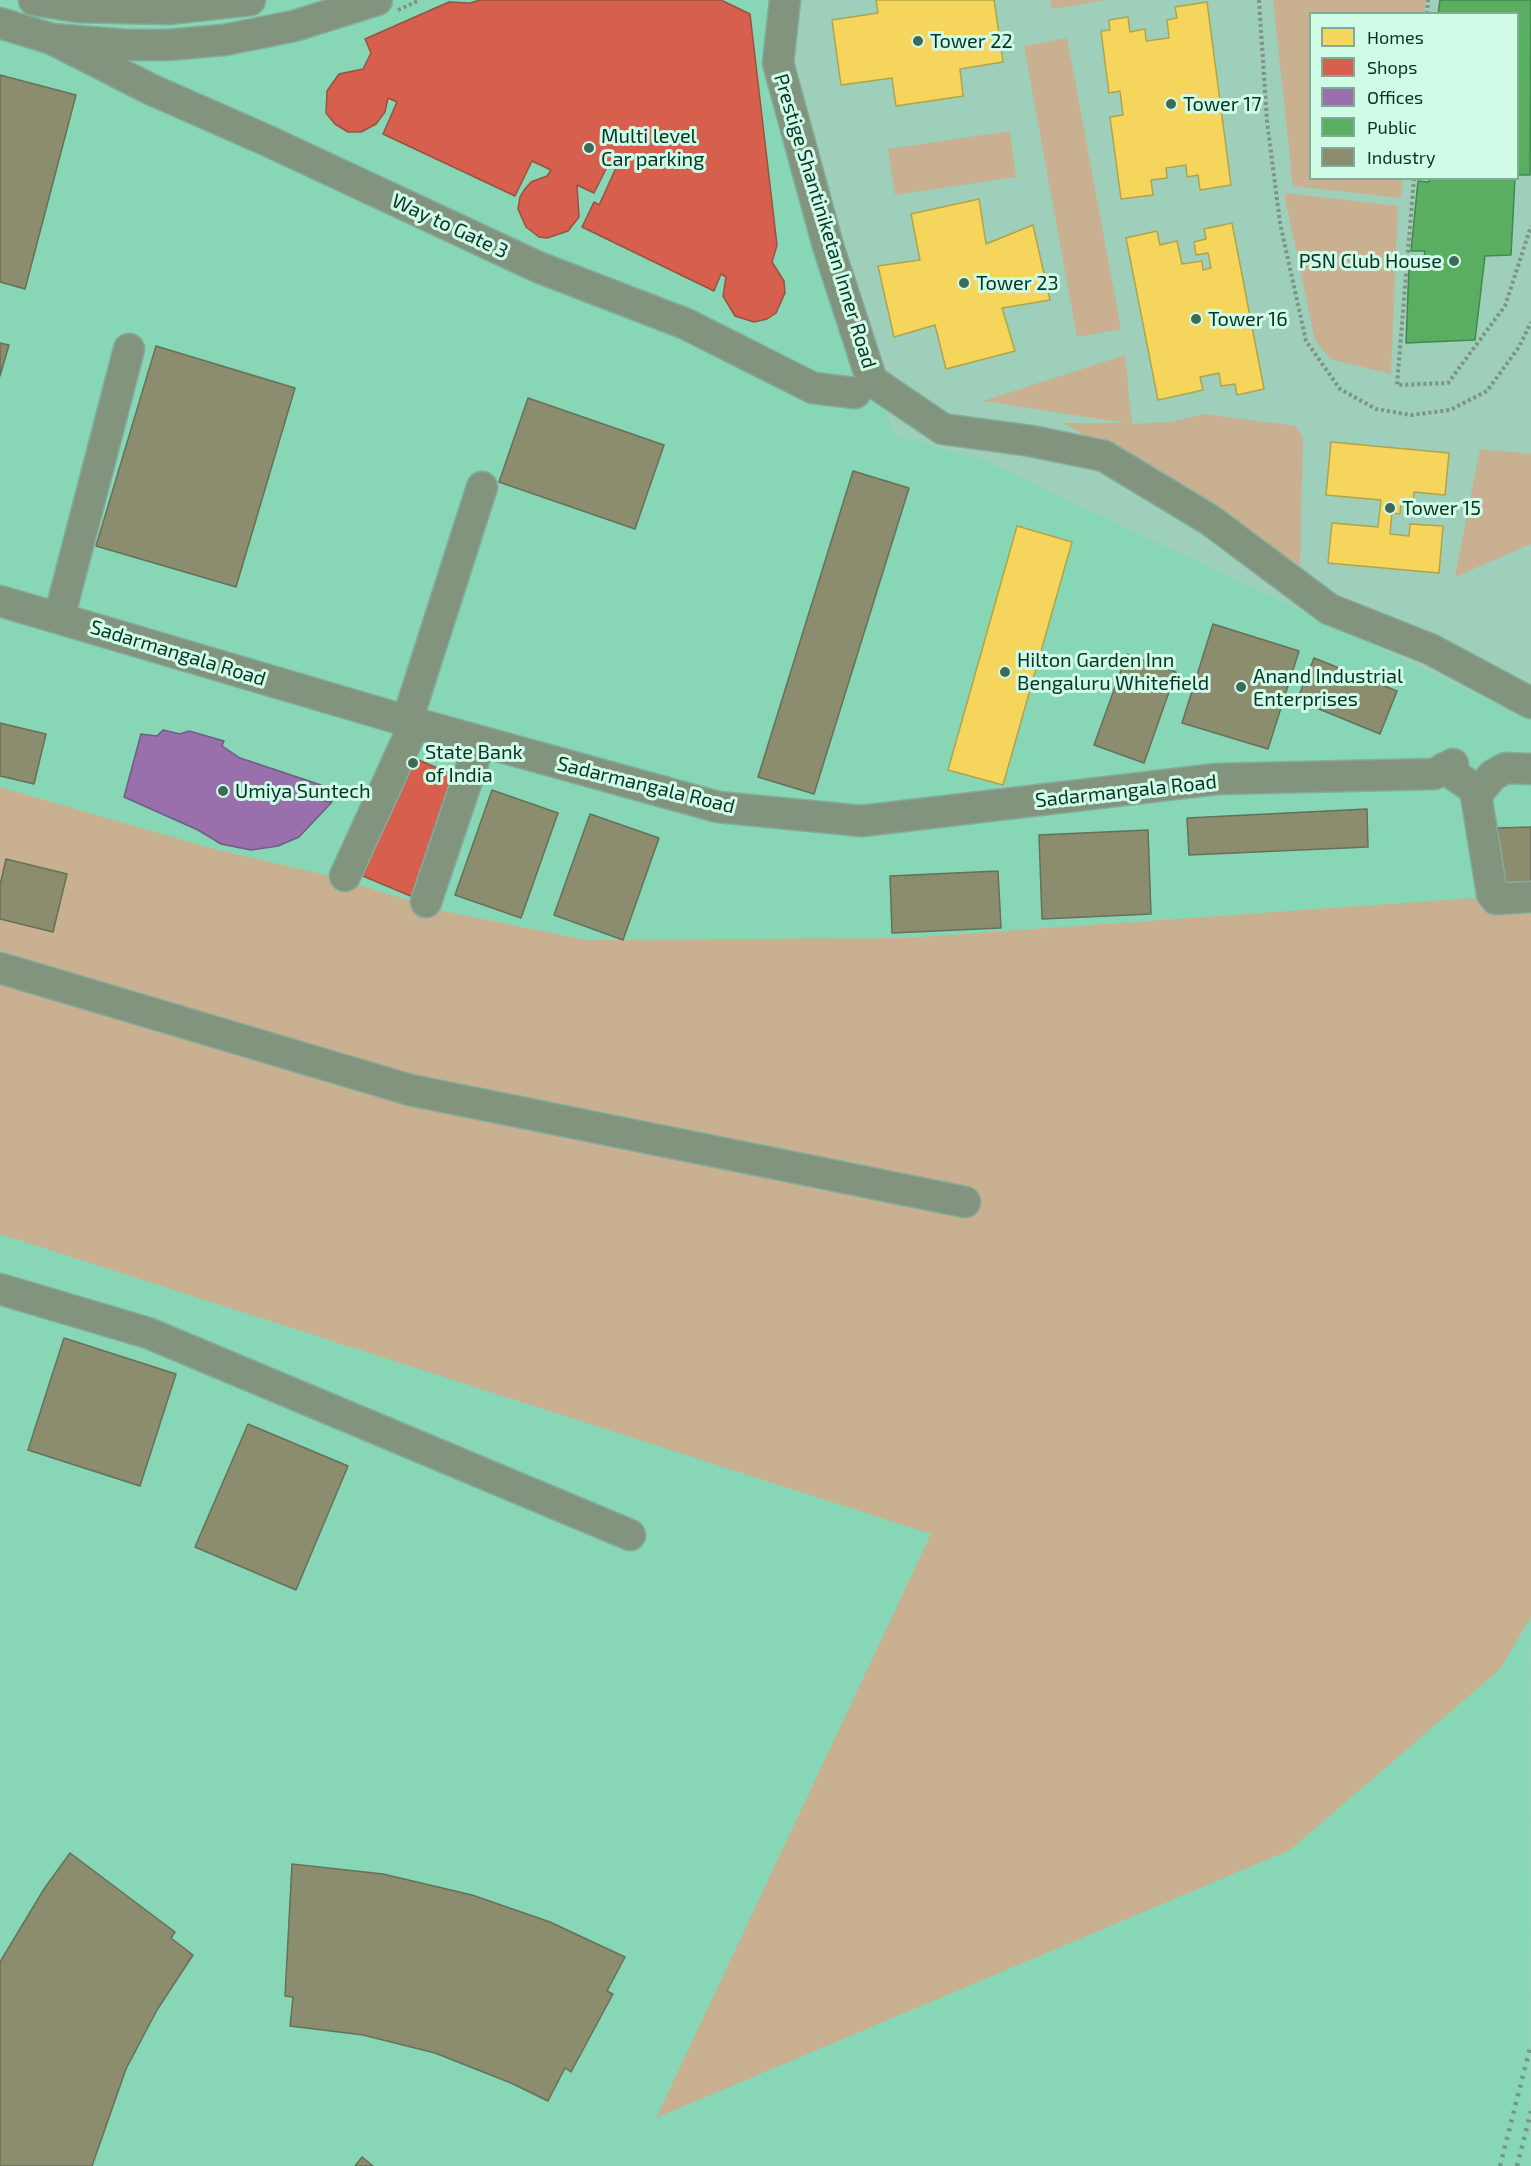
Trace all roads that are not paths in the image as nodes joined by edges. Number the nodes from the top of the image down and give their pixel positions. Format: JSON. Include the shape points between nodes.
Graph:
{"nodes":[{"id":1,"x":34,"y":0,"type":"edge"},
{"id":2,"x":250,"y":0,"type":"edge"},
{"id":3,"x":377,"y":0,"type":"edge"},
{"id":4,"x":785,"y":0,"type":"edge"},
{"id":5,"x":9,"y":17,"type":"edge"},
{"id":6,"x":52,"y":39,"type":"junction"},
{"id":7,"x":129,"y":349,"type":"dead end"},
{"id":8,"x":855,"y":393,"type":"dead end"},
{"id":9,"x":482,"y":487,"type":"dead end"},
{"id":10,"x":0,"y":601,"type":"edge"},
{"id":11,"x":59,"y":618,"type":"junction"},
{"id":12,"x":1531,"y":703,"type":"edge"},
{"id":13,"x":411,"y":722,"type":"junction"},
{"id":14,"x":480,"y":742,"type":"junction"},
{"id":15,"x":1531,"y":769,"type":"edge"},
{"id":16,"x":1476,"y":795,"type":"junction"},
{"id":17,"x":345,"y":876,"type":"dead end"},
{"id":18,"x":1531,"y":897,"type":"edge"},
{"id":19,"x":426,"y":902,"type":"dead end"},
{"id":20,"x":0,"y":968,"type":"edge"},
{"id":21,"x":965,"y":1202,"type":"dead end"},
{"id":22,"x":0,"y":1289,"type":"edge"},
{"id":23,"x":630,"y":1535,"type":"dead end"}],
"edges":[{"from":1,"to":2,"type":"street","via":[[77,7],[168,9]]},
{"from":3,"to":6,"type":"street","via":[[294,26],[224,40],[128,45]]},
{"from":4,"to":12,"type":"street","name":"Prestige Shantiniketan Inner Road","via":[[778,63],[828,246],[872,381],[943,429],[1104,456],[1210,520],[1329,609],[1430,649]]},
{"from":5,"to":6,"type":"street"},
{"from":6,"to":8,"type":"street","name":"Way to Gate 3","via":[[150,89],[537,267],[686,324],[813,388]]},
{"from":7,"to":11,"type":"street"},
{"from":9,"to":13,"type":"street"},
{"from":10,"to":11,"type":"street","name":"Sadarmangala Road"},
{"from":11,"to":13,"type":"street","name":"Sadarmangala Road"},
{"from":13,"to":14,"type":"street","name":"Sadarmangala Road"},
{"from":13,"to":17,"type":"street"},
{"from":14,"to":16,"type":"street","name":"Sadarmangala Road","via":[[718,807],[862,821],[1217,779],[1434,774],[1448,766]]},
{"from":14,"to":19,"type":"street"},
{"from":15,"to":16,"type":"street","via":[[1506,768],[1493,775]]},
{"from":16,"to":18,"type":"street","via":[[1492,894],[1496,899]]},
{"from":20,"to":21,"type":"street","via":[[410,1090]]},
{"from":22,"to":23,"type":"street","via":[[148,1333]]}]}
